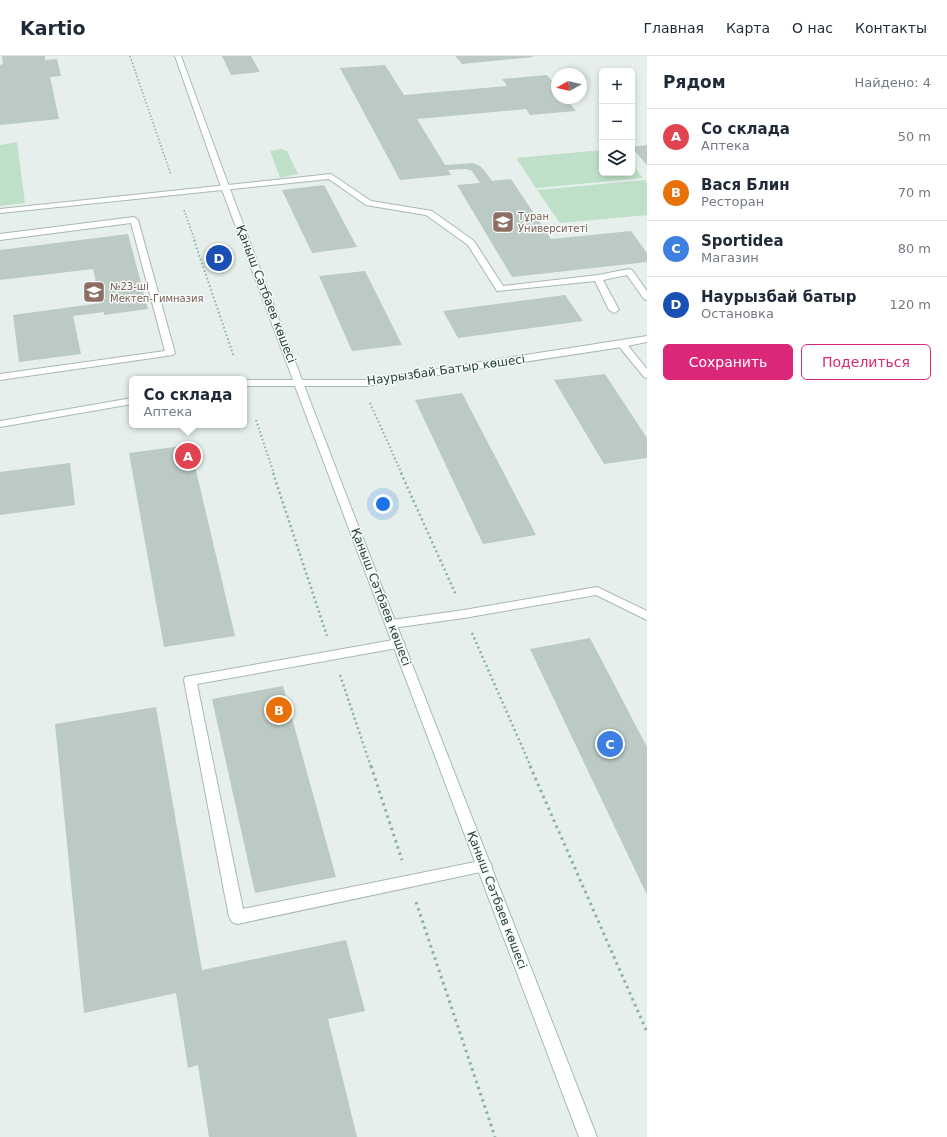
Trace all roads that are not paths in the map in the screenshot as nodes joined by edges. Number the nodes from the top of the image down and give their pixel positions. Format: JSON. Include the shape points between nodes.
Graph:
{"nodes":[{"id":1,"x":178,"y":56,"type":"edge"},
{"id":2,"x":225,"y":187,"type":"junction"},
{"id":3,"x":0,"y":210,"type":"edge"},
{"id":4,"x":0,"y":237,"type":"edge"},
{"id":5,"x":598,"y":278,"type":"junction"},
{"id":6,"x":647,"y":297,"type":"edge"},
{"id":7,"x":614,"y":310,"type":"dead end"},
{"id":8,"x":647,"y":339,"type":"edge"},
{"id":9,"x":622,"y":344,"type":"junction"},
{"id":10,"x":647,"y":375,"type":"edge"},
{"id":11,"x":0,"y":377,"type":"edge"},
{"id":12,"x":247,"y":383,"type":"edge"},
{"id":13,"x":299,"y":383,"type":"junction"},
{"id":14,"x":129,"y":402,"type":"edge"},
{"id":15,"x":0,"y":424,"type":"edge"},
{"id":16,"x":647,"y":616,"type":"edge"},
{"id":17,"x":392,"y":624,"type":"junction"},
{"id":18,"x":399,"y":644,"type":"junction"},
{"id":19,"x":485,"y":866,"type":"junction"},
{"id":20,"x":588,"y":1137,"type":"edge"}],
"edges":[{"from":1,"to":2,"type":"main road","name":"Қаныш Сәтбаев көшесі"},
{"from":2,"to":3,"type":"main road"},
{"from":2,"to":5,"type":"main road","via":[[331,176],[369,203],[429,214],[471,243],[500,289]]},
{"from":2,"to":13,"type":"main road","name":"Қаныш Сәтбаев көшесі"},
{"from":4,"to":11,"type":"main road","via":[[134,220],[170,353]]},
{"from":5,"to":6,"type":"main road","via":[[629,272]]},
{"from":5,"to":7,"type":"main road"},
{"from":8,"to":9,"type":"main road","name":"Наурызбай Батыр көшесі"},
{"from":9,"to":10,"type":"main road"},
{"from":9,"to":13,"type":"main road","name":"Наурызбай Батыр көшесі","via":[[366,383]]},
{"from":12,"to":13,"type":"main road","name":"Наурызбай Батыр көшесі"},
{"from":13,"to":17,"type":"main road","name":"Қаныш Сәтбаев көшесі"},
{"from":14,"to":15,"type":"main road"},
{"from":16,"to":17,"type":"main road","via":[[597,591]]},
{"from":17,"to":18,"type":"main road","name":"Қаныш Сәтбаев көшесі"},
{"from":18,"to":19,"type":"main road","name":"Қаныш Сәтбаев көшесі"},
{"from":18,"to":19,"type":"main road","via":[[190,680],[237,917]]},
{"from":19,"to":20,"type":"main road","name":"Қаныш Сәтбаев көшесі"}]}
